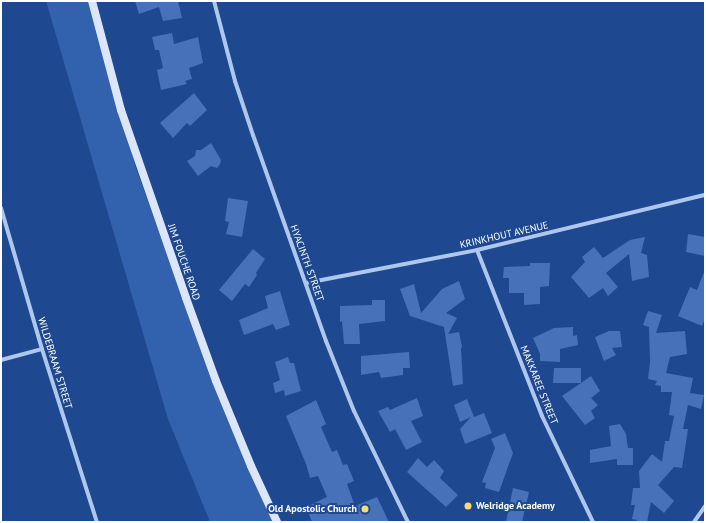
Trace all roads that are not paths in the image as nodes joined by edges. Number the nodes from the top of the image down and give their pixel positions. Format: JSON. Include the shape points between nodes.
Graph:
{"nodes":[{"id":1,"x":92,"y":1,"type":"edge"},
{"id":2,"x":214,"y":1,"type":"edge"},
{"id":3,"x":705,"y":195,"type":"edge"},
{"id":4,"x":1,"y":208,"type":"edge"},
{"id":5,"x":478,"y":250,"type":"junction"},
{"id":6,"x":306,"y":283,"type":"junction"},
{"id":7,"x":42,"y":349,"type":"junction"},
{"id":8,"x":1,"y":360,"type":"edge"},
{"id":9,"x":705,"y":506,"type":"edge"},
{"id":10,"x":97,"y":522,"type":"edge"},
{"id":11,"x":277,"y":522,"type":"edge"},
{"id":12,"x":408,"y":522,"type":"edge"},
{"id":13,"x":593,"y":522,"type":"edge"},
{"id":14,"x":694,"y":522,"type":"edge"}],
"edges":[{"from":1,"to":11,"type":"street","name":"JIM FOUCHE ROAD","via":[[121,110],[186,298],[245,452]]},
{"from":2,"to":6,"type":"street","name":"HYACINTH STREET","via":[[235,81]]},
{"from":3,"to":5,"type":"street","name":"KRINKHOUT AVENUE"},
{"from":4,"to":7,"type":"street","name":"WILDEBRAAM STREET"},
{"from":5,"to":6,"type":"street","name":"KRINKHOUT AVENUE"},
{"from":5,"to":13,"type":"street","name":"MAKKAREE STREET","via":[[542,416]]},
{"from":6,"to":12,"type":"street","name":"HYACINTH STREET","via":[[344,386]]},
{"from":7,"to":8,"type":"street"},
{"from":7,"to":10,"type":"street","name":"WILDEBRAAM STREET"},
{"from":9,"to":14,"type":"street"}]}
